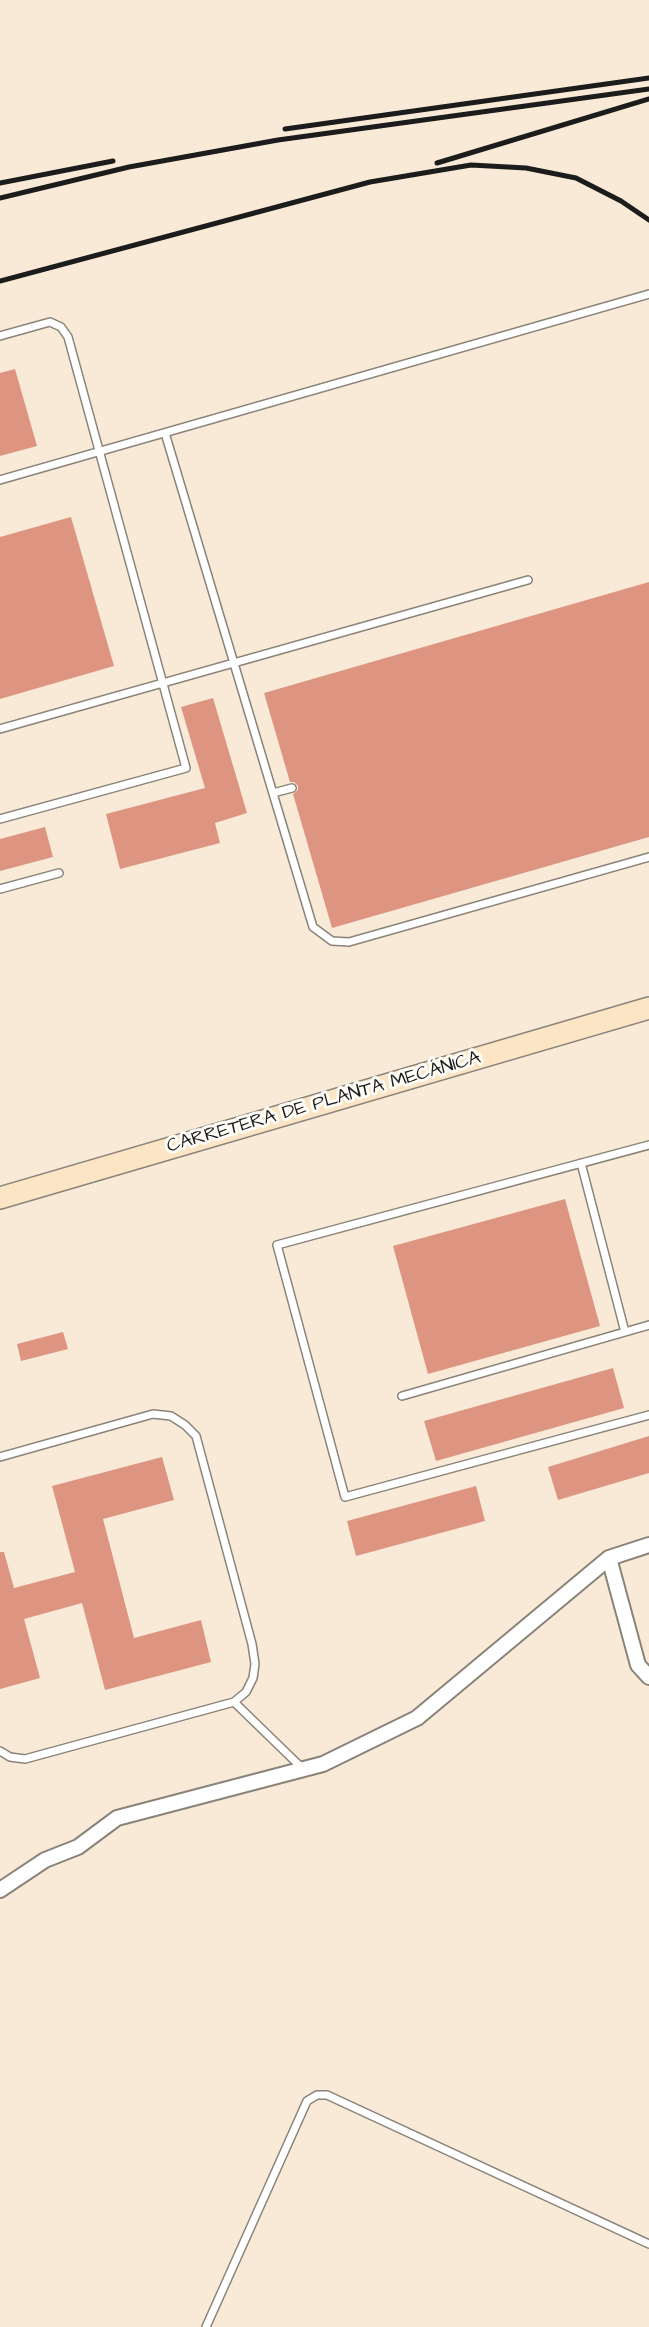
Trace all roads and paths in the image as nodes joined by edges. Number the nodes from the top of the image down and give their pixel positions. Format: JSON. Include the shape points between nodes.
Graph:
{"nodes":[{"id":1,"x":649,"y":294,"type":"edge"},
{"id":2,"x":0,"y":336,"type":"edge"},
{"id":3,"x":165,"y":433,"type":"junction"},
{"id":4,"x":100,"y":452,"type":"junction"},
{"id":5,"x":0,"y":480,"type":"edge"},
{"id":6,"x":527,"y":580,"type":"dead end"},
{"id":7,"x":234,"y":663,"type":"junction"},
{"id":8,"x":163,"y":683,"type":"junction"},
{"id":9,"x":0,"y":729,"type":"edge"},
{"id":10,"x":292,"y":788,"type":"dead end"},
{"id":11,"x":273,"y":793,"type":"junction"},
{"id":12,"x":0,"y":819,"type":"edge"},
{"id":13,"x":649,"y":858,"type":"edge"},
{"id":14,"x":59,"y":873,"type":"dead end"},
{"id":15,"x":0,"y":889,"type":"edge"},
{"id":16,"x":649,"y":1008,"type":"edge"},
{"id":17,"x":649,"y":1145,"type":"edge"},
{"id":18,"x":581,"y":1164,"type":"junction"},
{"id":19,"x":0,"y":1198,"type":"edge"},
{"id":20,"x":649,"y":1325,"type":"edge"},
{"id":21,"x":625,"y":1332,"type":"junction"},
{"id":22,"x":402,"y":1396,"type":"dead end"},
{"id":23,"x":649,"y":1415,"type":"edge"},
{"id":24,"x":0,"y":1457,"type":"edge"},
{"id":25,"x":649,"y":1545,"type":"edge"},
{"id":26,"x":609,"y":1558,"type":"junction"},
{"id":27,"x":649,"y":1677,"type":"edge"},
{"id":28,"x":234,"y":1702,"type":"junction"},
{"id":29,"x":0,"y":1751,"type":"edge"},
{"id":30,"x":304,"y":1769,"type":"junction"},
{"id":31,"x":0,"y":1891,"type":"edge"},
{"id":32,"x":649,"y":2244,"type":"edge"},
{"id":33,"x":206,"y":2327,"type":"edge"}],
"edges":[{"from":1,"to":3,"type":"lane"},
{"from":2,"to":4,"type":"lane","via":[[50,322],[61,327],[68,337]]},
{"from":3,"to":4,"type":"lane"},
{"from":3,"to":7,"type":"lane"},
{"from":4,"to":5,"type":"lane"},
{"from":4,"to":8,"type":"lane"},
{"from":6,"to":7,"type":"lane"},
{"from":7,"to":8,"type":"lane"},
{"from":7,"to":11,"type":"lane"},
{"from":8,"to":9,"type":"lane"},
{"from":8,"to":12,"type":"lane","via":[[186,768]]},
{"from":10,"to":11,"type":"lane"},
{"from":11,"to":13,"type":"lane","via":[[313,927],[332,941],[349,942]]},
{"from":14,"to":15,"type":"lane"},
{"from":16,"to":19,"type":"street","name":"CARRETERA DE PLANTA MECÁNICA"},
{"from":17,"to":18,"type":"lane"},
{"from":18,"to":21,"type":"lane"},
{"from":18,"to":23,"type":"lane","via":[[277,1245],[345,1497]]},
{"from":20,"to":21,"type":"lane"},
{"from":21,"to":22,"type":"lane"},
{"from":24,"to":28,"type":"lane","via":[[153,1414],[185,1424],[196,1436],[252,1644],[253,1678]]},
{"from":25,"to":26,"type":"street"},
{"from":26,"to":27,"type":"street","via":[[638,1665]]},
{"from":26,"to":30,"type":"street","via":[[417,1718],[323,1765]]},
{"from":28,"to":29,"type":"lane","via":[[25,1759]]},
{"from":28,"to":30,"type":"lane"},
{"from":30,"to":31,"type":"street","via":[[117,1818],[78,1847],[46,1860]]},
{"from":32,"to":33,"type":"lane","via":[[327,2095],[317,2095],[307,2101]]}]}
